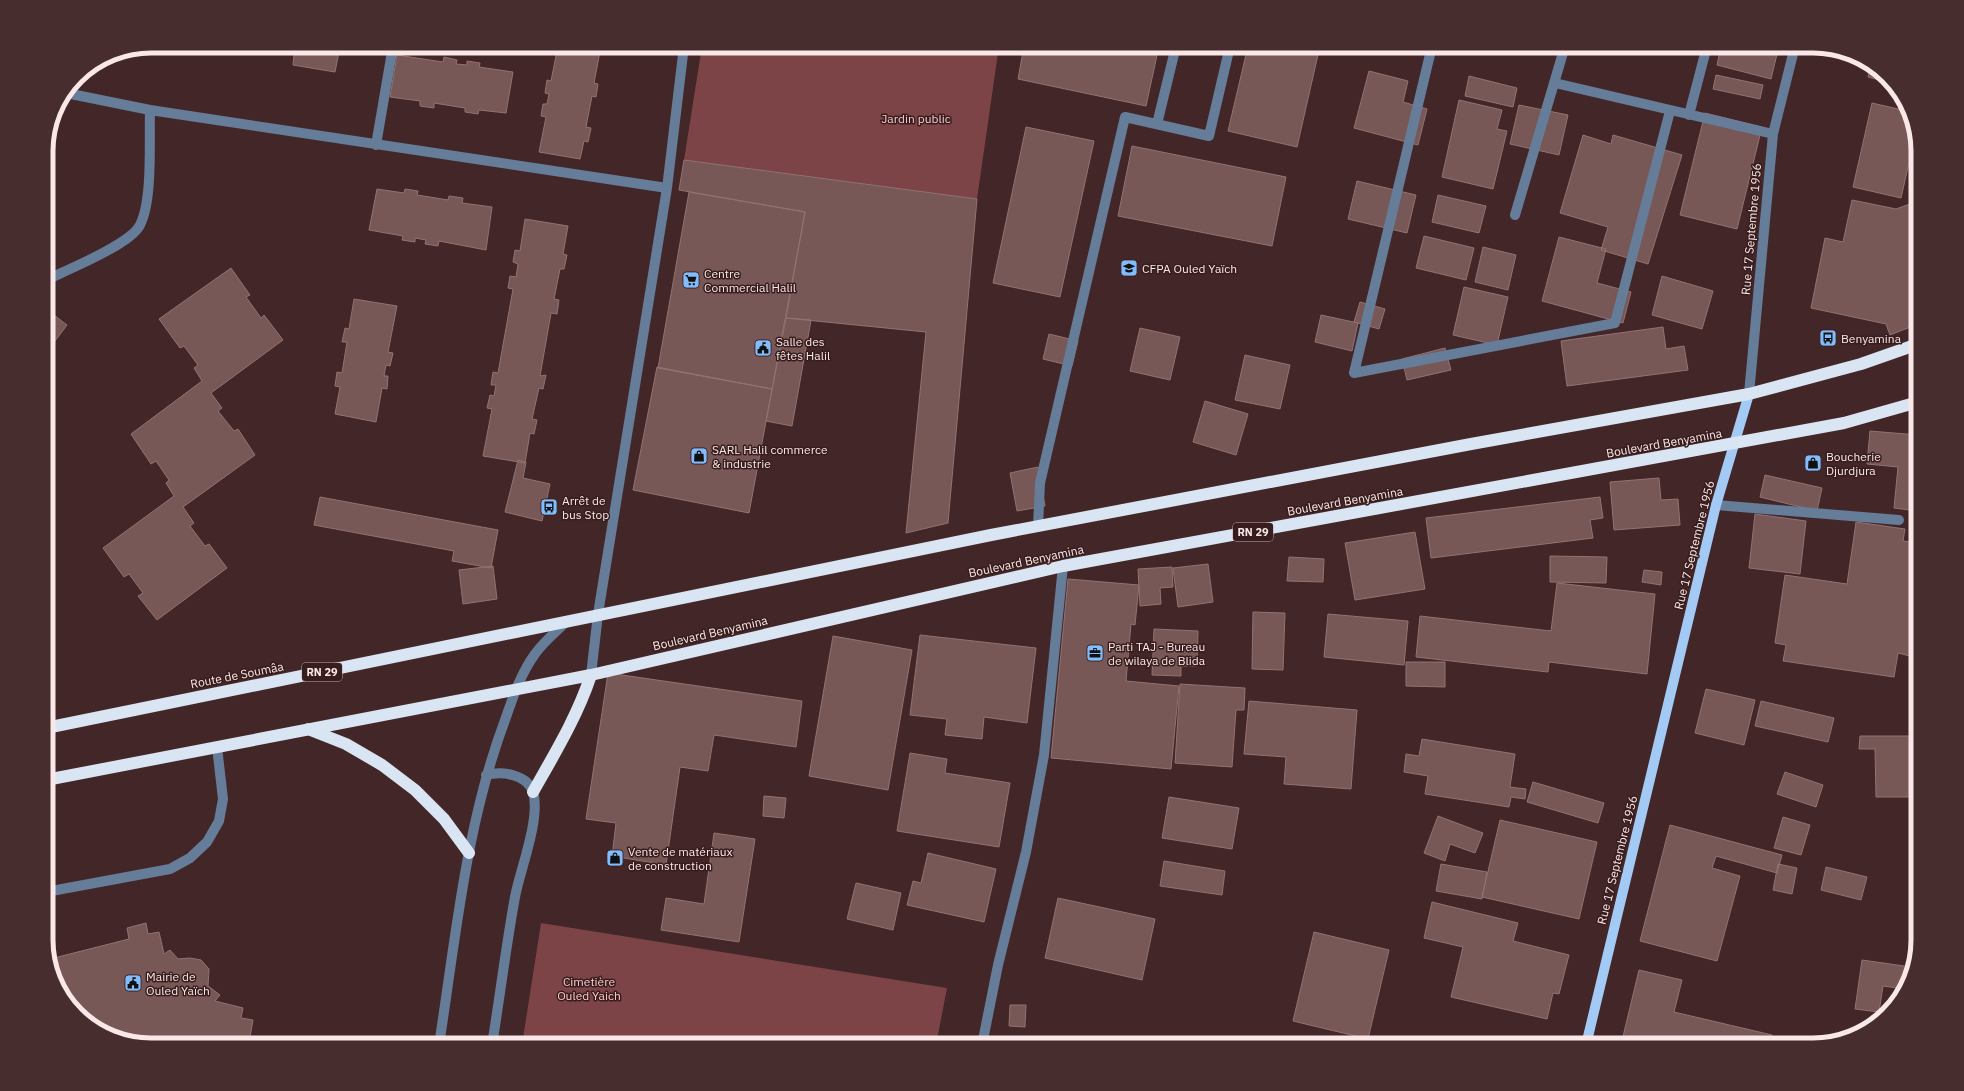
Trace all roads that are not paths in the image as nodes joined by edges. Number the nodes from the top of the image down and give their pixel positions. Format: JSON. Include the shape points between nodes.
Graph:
{"nodes":[{"id":1,"x":392,"y":53,"type":"edge"},
{"id":2,"x":683,"y":53,"type":"edge"},
{"id":3,"x":1174,"y":53,"type":"edge"},
{"id":4,"x":1228,"y":53,"type":"edge"},
{"id":5,"x":1430,"y":53,"type":"edge"},
{"id":6,"x":1563,"y":53,"type":"edge"},
{"id":7,"x":1706,"y":53,"type":"edge"},
{"id":8,"x":1793,"y":53,"type":"edge"},
{"id":9,"x":1555,"y":83,"type":"junction"},
{"id":10,"x":72,"y":94,"type":"edge"},
{"id":11,"x":150,"y":110,"type":"junction"},
{"id":12,"x":1670,"y":111,"type":"junction"},
{"id":13,"x":1689,"y":115,"type":"junction"},
{"id":14,"x":1157,"y":124,"type":"junction"},
{"id":15,"x":1773,"y":134,"type":"junction"},
{"id":16,"x":376,"y":145,"type":"junction"},
{"id":17,"x":667,"y":188,"type":"junction"},
{"id":18,"x":1515,"y":215,"type":"dead end"},
{"id":19,"x":53,"y":277,"type":"edge"},
{"id":20,"x":1911,"y":346,"type":"edge"},
{"id":21,"x":1749,"y":394,"type":"junction"},
{"id":22,"x":1911,"y":404,"type":"edge"},
{"id":23,"x":1734,"y":444,"type":"junction"},
{"id":24,"x":1716,"y":505,"type":"junction"},
{"id":25,"x":1899,"y":520,"type":"dead end"},
{"id":26,"x":1038,"y":526,"type":"junction"},
{"id":27,"x":1063,"y":566,"type":"junction"},
{"id":28,"x":598,"y":614,"type":"junction"},
{"id":29,"x":568,"y":620,"type":"junction"},
{"id":30,"x":591,"y":675,"type":"junction"},
{"id":31,"x":516,"y":690,"type":"junction"},
{"id":32,"x":53,"y":727,"type":"edge"},
{"id":33,"x":308,"y":729,"type":"junction"},
{"id":34,"x":217,"y":747,"type":"junction"},
{"id":35,"x":486,"y":775,"type":"junction"},
{"id":36,"x":53,"y":779,"type":"edge"},
{"id":37,"x":533,"y":792,"type":"junction"},
{"id":38,"x":469,"y":853,"type":"junction"},
{"id":39,"x":53,"y":891,"type":"edge"},
{"id":40,"x":440,"y":1038,"type":"edge"},
{"id":41,"x":493,"y":1038,"type":"edge"},
{"id":42,"x":983,"y":1038,"type":"edge"},
{"id":43,"x":1588,"y":1038,"type":"edge"}],
"edges":[{"from":1,"to":16,"type":"street"},
{"from":2,"to":17,"type":"street"},
{"from":3,"to":14,"type":"street"},
{"from":4,"to":14,"type":"street","via":[[1209,136]]},
{"from":5,"to":12,"type":"street","via":[[1354,373],[1614,323]]},
{"from":6,"to":9,"type":"street"},
{"from":7,"to":13,"type":"street"},
{"from":8,"to":15,"type":"street","name":"Rue 17 Septembre 1956"},
{"from":9,"to":12,"type":"street"},
{"from":9,"to":18,"type":"street"},
{"from":10,"to":11,"type":"street"},
{"from":11,"to":16,"type":"street"},
{"from":11,"to":19,"type":"street","via":[[147,202],[140,226],[119,245]]},
{"from":12,"to":13,"type":"street"},
{"from":13,"to":15,"type":"street"},
{"from":14,"to":26,"type":"street","via":[[1125,117],[1040,483]]},
{"from":15,"to":21,"type":"street","name":"Rue 17 Septembre 1956"},
{"from":16,"to":17,"type":"street"},
{"from":17,"to":28,"type":"street"},
{"from":20,"to":21,"type":"highway","number":"RN 29","via":[[1861,364]]},
{"from":21,"to":23,"type":"main road","name":"Rue 17 Septembre 1956"},
{"from":21,"to":26,"type":"highway","number":"RN 29"},
{"from":22,"to":23,"type":"highway","name":"Boulevard Benyamina","number":"RN 29","via":[[1844,423]]},
{"from":23,"to":24,"type":"main road","name":"Rue 17 Septembre 1956"},
{"from":23,"to":27,"type":"highway","name":"Boulevard Benyamina","number":"RN 29"},
{"from":24,"to":25,"type":"street"},
{"from":24,"to":43,"type":"main road","name":"Rue 17 Septembre 1956"},
{"from":26,"to":28,"type":"highway","number":"RN 29"},
{"from":27,"to":30,"type":"highway","name":"Boulevard Benyamina","number":"RN 29"},
{"from":27,"to":42,"type":"street","via":[[1044,755],[1026,852],[998,965]]},
{"from":28,"to":29,"type":"highway","name":"Route de Soumâa","number":"RN 29"},
{"from":28,"to":30,"type":"street"},
{"from":29,"to":31,"type":"street","via":[[535,654]]},
{"from":29,"to":32,"type":"highway","name":"Route de Soumâa","number":"RN 29","via":[[468,643]]},
{"from":30,"to":31,"type":"highway","number":"RN 29"},
{"from":30,"to":37,"type":"highway","via":[[582,703],[569,730]]},
{"from":31,"to":33,"type":"highway","number":"RN 29"},
{"from":31,"to":35,"type":"street"},
{"from":33,"to":34,"type":"highway","number":"RN 29"},
{"from":33,"to":38,"type":"highway","via":[[352,748],[382,765],[415,790],[444,819]]},
{"from":34,"to":36,"type":"highway","number":"RN 29"},
{"from":34,"to":39,"type":"street","via":[[223,799],[219,821],[208,842],[190,858],[170,869]]},
{"from":35,"to":37,"type":"street","via":[[496,772],[507,773],[526,783]]},
{"from":35,"to":38,"type":"street"},
{"from":37,"to":41,"type":"street","via":[[533,821],[515,896]]},
{"from":38,"to":40,"type":"street"}]}
